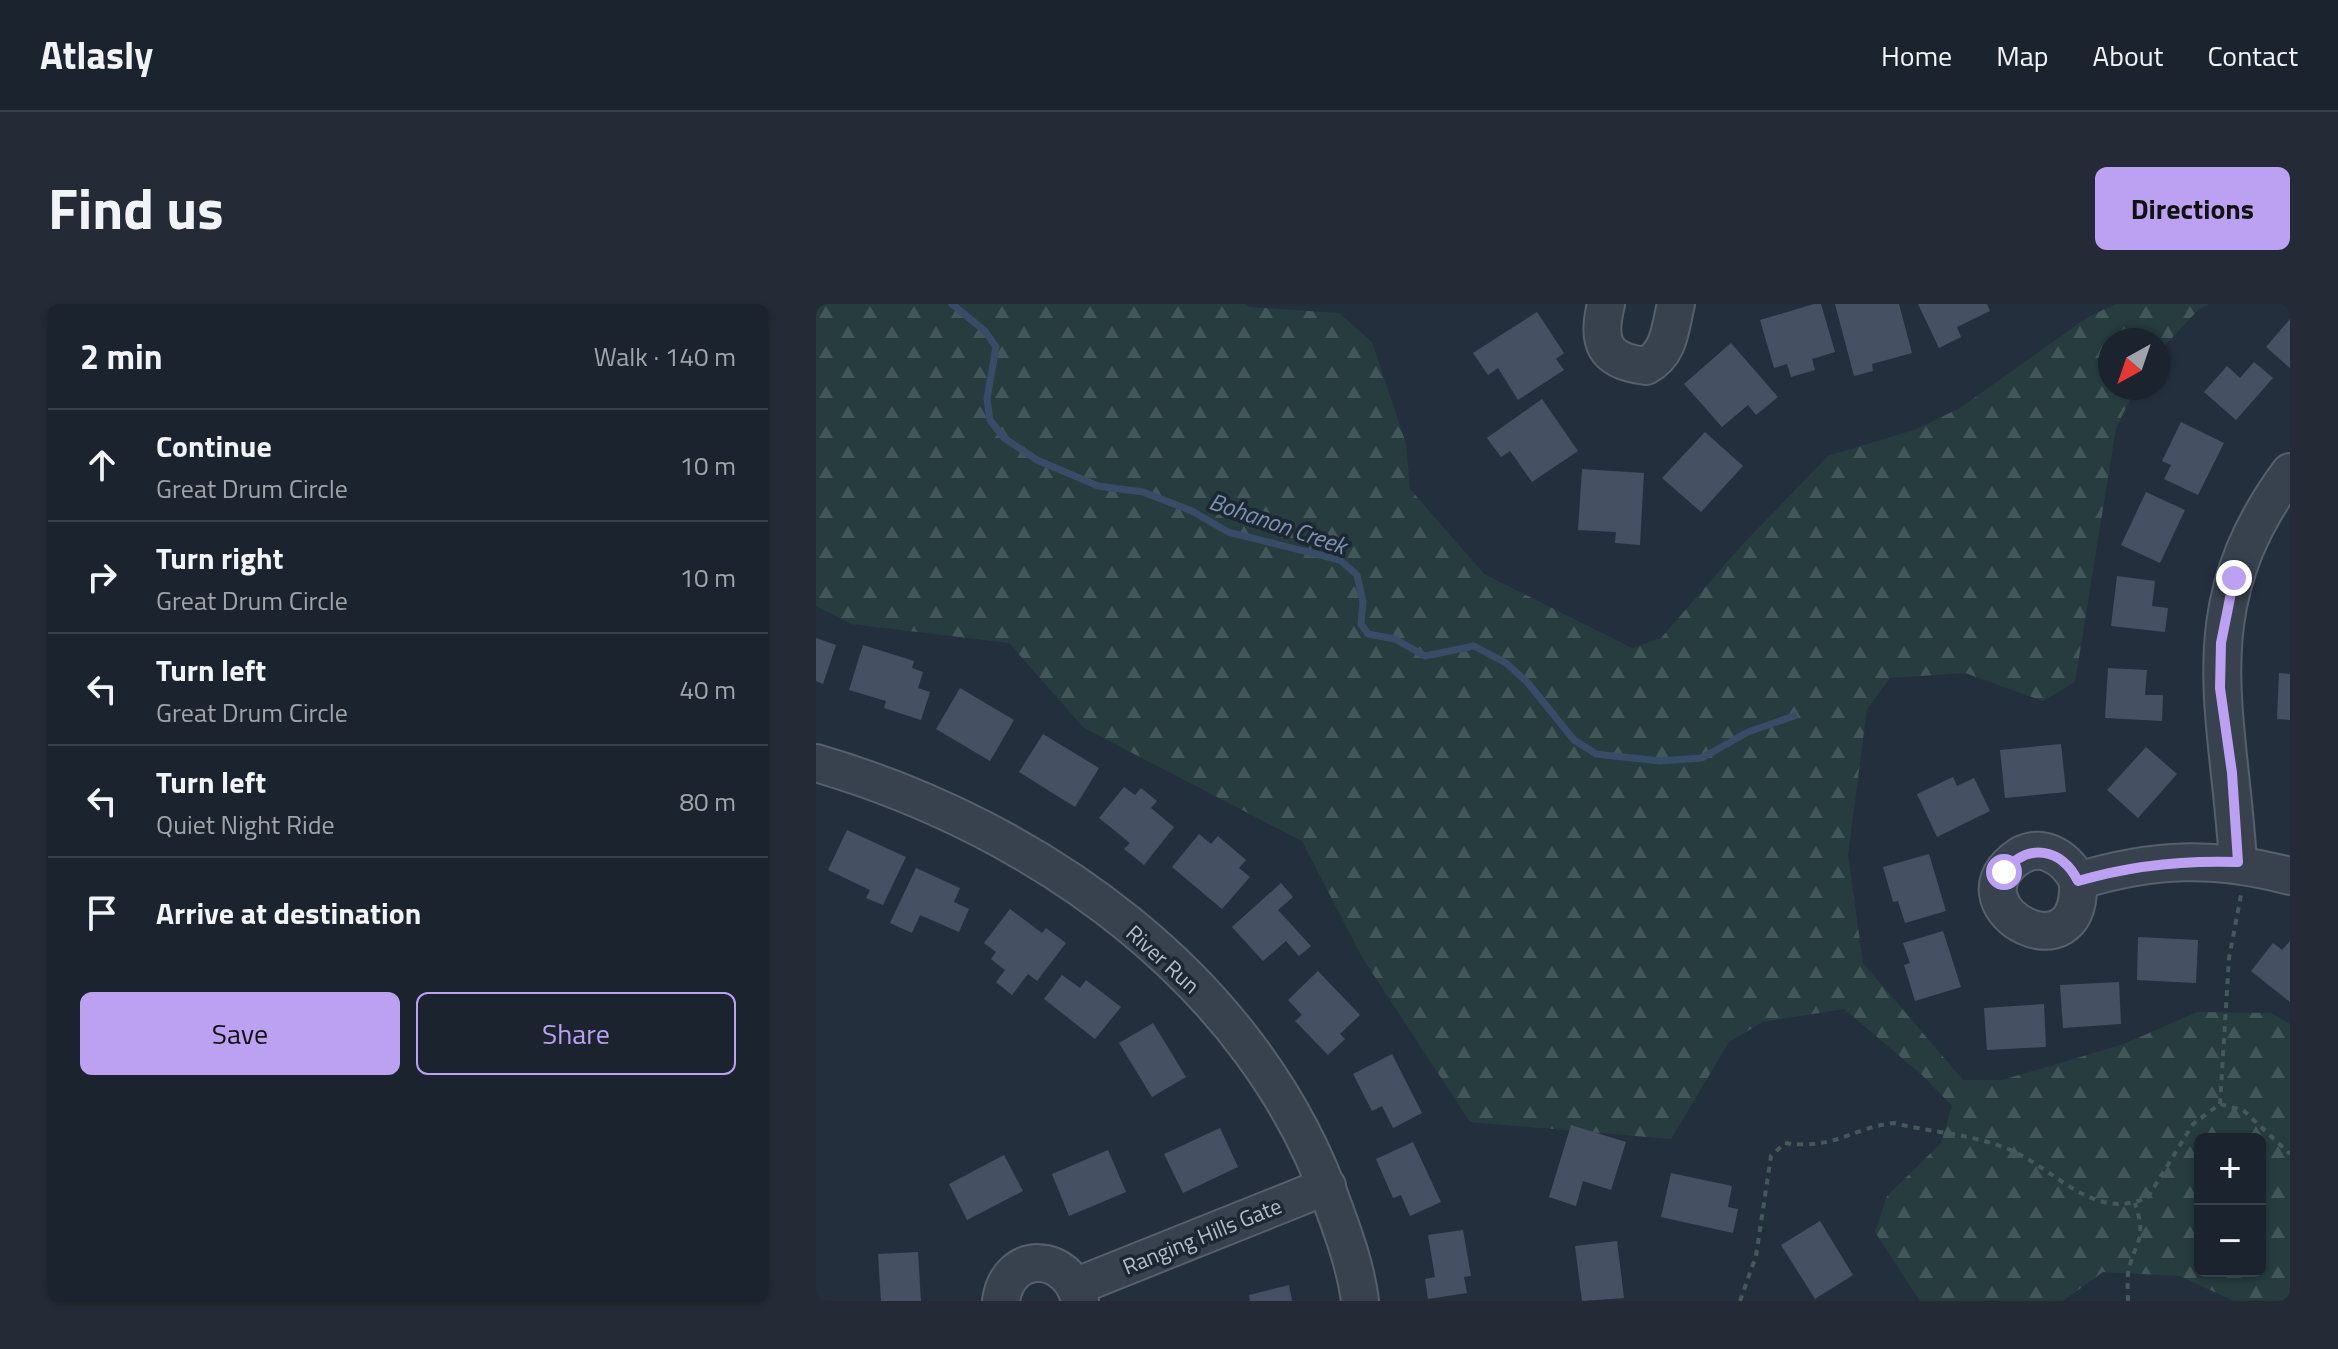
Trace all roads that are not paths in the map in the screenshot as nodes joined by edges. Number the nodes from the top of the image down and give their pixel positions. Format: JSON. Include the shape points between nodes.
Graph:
{"nodes":[{"id":1,"x":1606,"y":304,"type":"edge"},
{"id":2,"x":1676,"y":304,"type":"edge"},
{"id":3,"x":2290,"y":472,"type":"edge"},
{"id":4,"x":816,"y":763,"type":"edge"},
{"id":5,"x":2244,"y":864,"type":"junction"},
{"id":6,"x":2290,"y":876,"type":"edge"},
{"id":7,"x":2078,"y":881,"type":"dead end"},
{"id":8,"x":1327,"y":1186,"type":"junction"},
{"id":9,"x":1078,"y":1293,"type":"edge"},
{"id":10,"x":1001,"y":1301,"type":"edge"},
{"id":11,"x":1360,"y":1301,"type":"edge"}],
"edges":[{"from":1,"to":2,"type":"street","via":[[1600,329],[1604,345],[1623,360],[1646,366],[1659,359],[1667,345]]},
{"from":3,"to":5,"type":"street","via":[[2244,550],[2221,643],[2220,688]]},
{"from":4,"to":8,"type":"street","name":"River Run","via":[[920,799],[983,828],[1041,860],[1130,927],[1176,967],[1255,1054],[1286,1100]]},
{"from":5,"to":6,"type":"street"},
{"from":5,"to":7,"type":"street","via":[[2185,860]]},
{"from":8,"to":9,"type":"street","name":"Ranging Hills Gate"},
{"from":8,"to":11,"type":"street","name":"River Run"},
{"from":9,"to":10,"type":"street","name":"Ranging Hills Gate","via":[[1060,1268],[1032,1264],[1010,1277]]}]}
